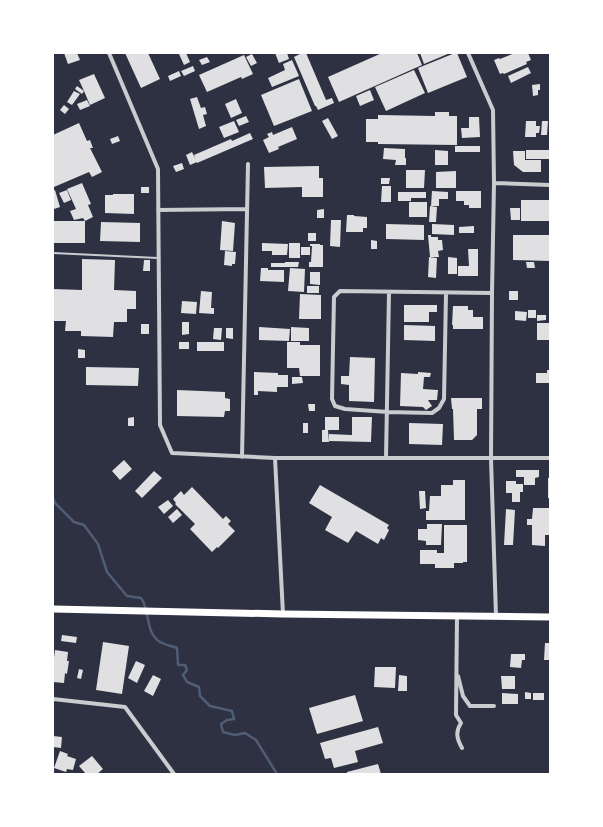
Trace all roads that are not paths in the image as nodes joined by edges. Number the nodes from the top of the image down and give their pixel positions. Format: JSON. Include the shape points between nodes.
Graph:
{"nodes":[{"id":1,"x":109,"y":53,"type":"edge"},
{"id":2,"x":468,"y":53,"type":"edge"},
{"id":3,"x":248,"y":164,"type":"dead end"},
{"id":4,"x":494,"y":183,"type":"junction"},
{"id":5,"x":550,"y":185,"type":"edge"},
{"id":6,"x":246,"y":209,"type":"junction"},
{"id":7,"x":158,"y":210,"type":"junction"},
{"id":8,"x":53,"y":253,"type":"edge"},
{"id":9,"x":159,"y":258,"type":"junction"},
{"id":10,"x":389,"y":292,"type":"junction"},
{"id":11,"x":446,"y":294,"type":"junction"},
{"id":12,"x":492,"y":294,"type":"junction"},
{"id":13,"x":388,"y":412,"type":"junction"},
{"id":14,"x":242,"y":457,"type":"junction"},
{"id":15,"x":275,"y":458,"type":"junction"},
{"id":16,"x":386,"y":458,"type":"junction"},
{"id":17,"x":550,"y":458,"type":"edge"},
{"id":18,"x":491,"y":459,"type":"junction"},
{"id":19,"x":53,"y":609,"type":"edge"},
{"id":20,"x":283,"y":614,"type":"junction"},
{"id":21,"x":457,"y":616,"type":"junction"},
{"id":22,"x":496,"y":616,"type":"junction"},
{"id":23,"x":550,"y":617,"type":"edge"},
{"id":24,"x":457,"y":672,"type":"junction"},
{"id":25,"x":53,"y":698,"type":"edge"},
{"id":26,"x":494,"y":706,"type":"dead end"},
{"id":27,"x":462,"y":748,"type":"dead end"},
{"id":28,"x":174,"y":774,"type":"edge"}],
"edges":[{"from":1,"to":7,"type":"street","via":[[158,169]]},
{"from":2,"to":4,"type":"street","via":[[492,110]]},
{"from":3,"to":6,"type":"street"},
{"from":4,"to":5,"type":"street"},
{"from":4,"to":12,"type":"street"},
{"from":6,"to":7,"type":"street"},
{"from":6,"to":14,"type":"street"},
{"from":7,"to":9,"type":"street"},
{"from":8,"to":9,"type":"lane"},
{"from":9,"to":14,"type":"street","via":[[160,425],[172,453]]},
{"from":10,"to":11,"type":"street"},
{"from":10,"to":13,"type":"street"},
{"from":10,"to":13,"type":"street","via":[[340,290],[334,297],[332,399],[335,406],[345,409]]},
{"from":11,"to":12,"type":"street"},
{"from":11,"to":13,"type":"street","via":[[444,399],[439,408],[432,413]]},
{"from":12,"to":18,"type":"street"},
{"from":13,"to":16,"type":"street"},
{"from":14,"to":15,"type":"street"},
{"from":15,"to":16,"type":"street"},
{"from":15,"to":20,"type":"street"},
{"from":16,"to":18,"type":"street"},
{"from":17,"to":18,"type":"street"},
{"from":18,"to":22,"type":"street"},
{"from":19,"to":20,"type":"main road"},
{"from":20,"to":21,"type":"main road"},
{"from":21,"to":22,"type":"main road"},
{"from":21,"to":24,"type":"street"},
{"from":22,"to":23,"type":"main road"},
{"from":24,"to":26,"type":"street","via":[[463,696],[470,706]]},
{"from":24,"to":27,"type":"street","via":[[456,716],[461,723],[457,729],[458,741]]},
{"from":25,"to":28,"type":"street","via":[[125,707]]}]}
